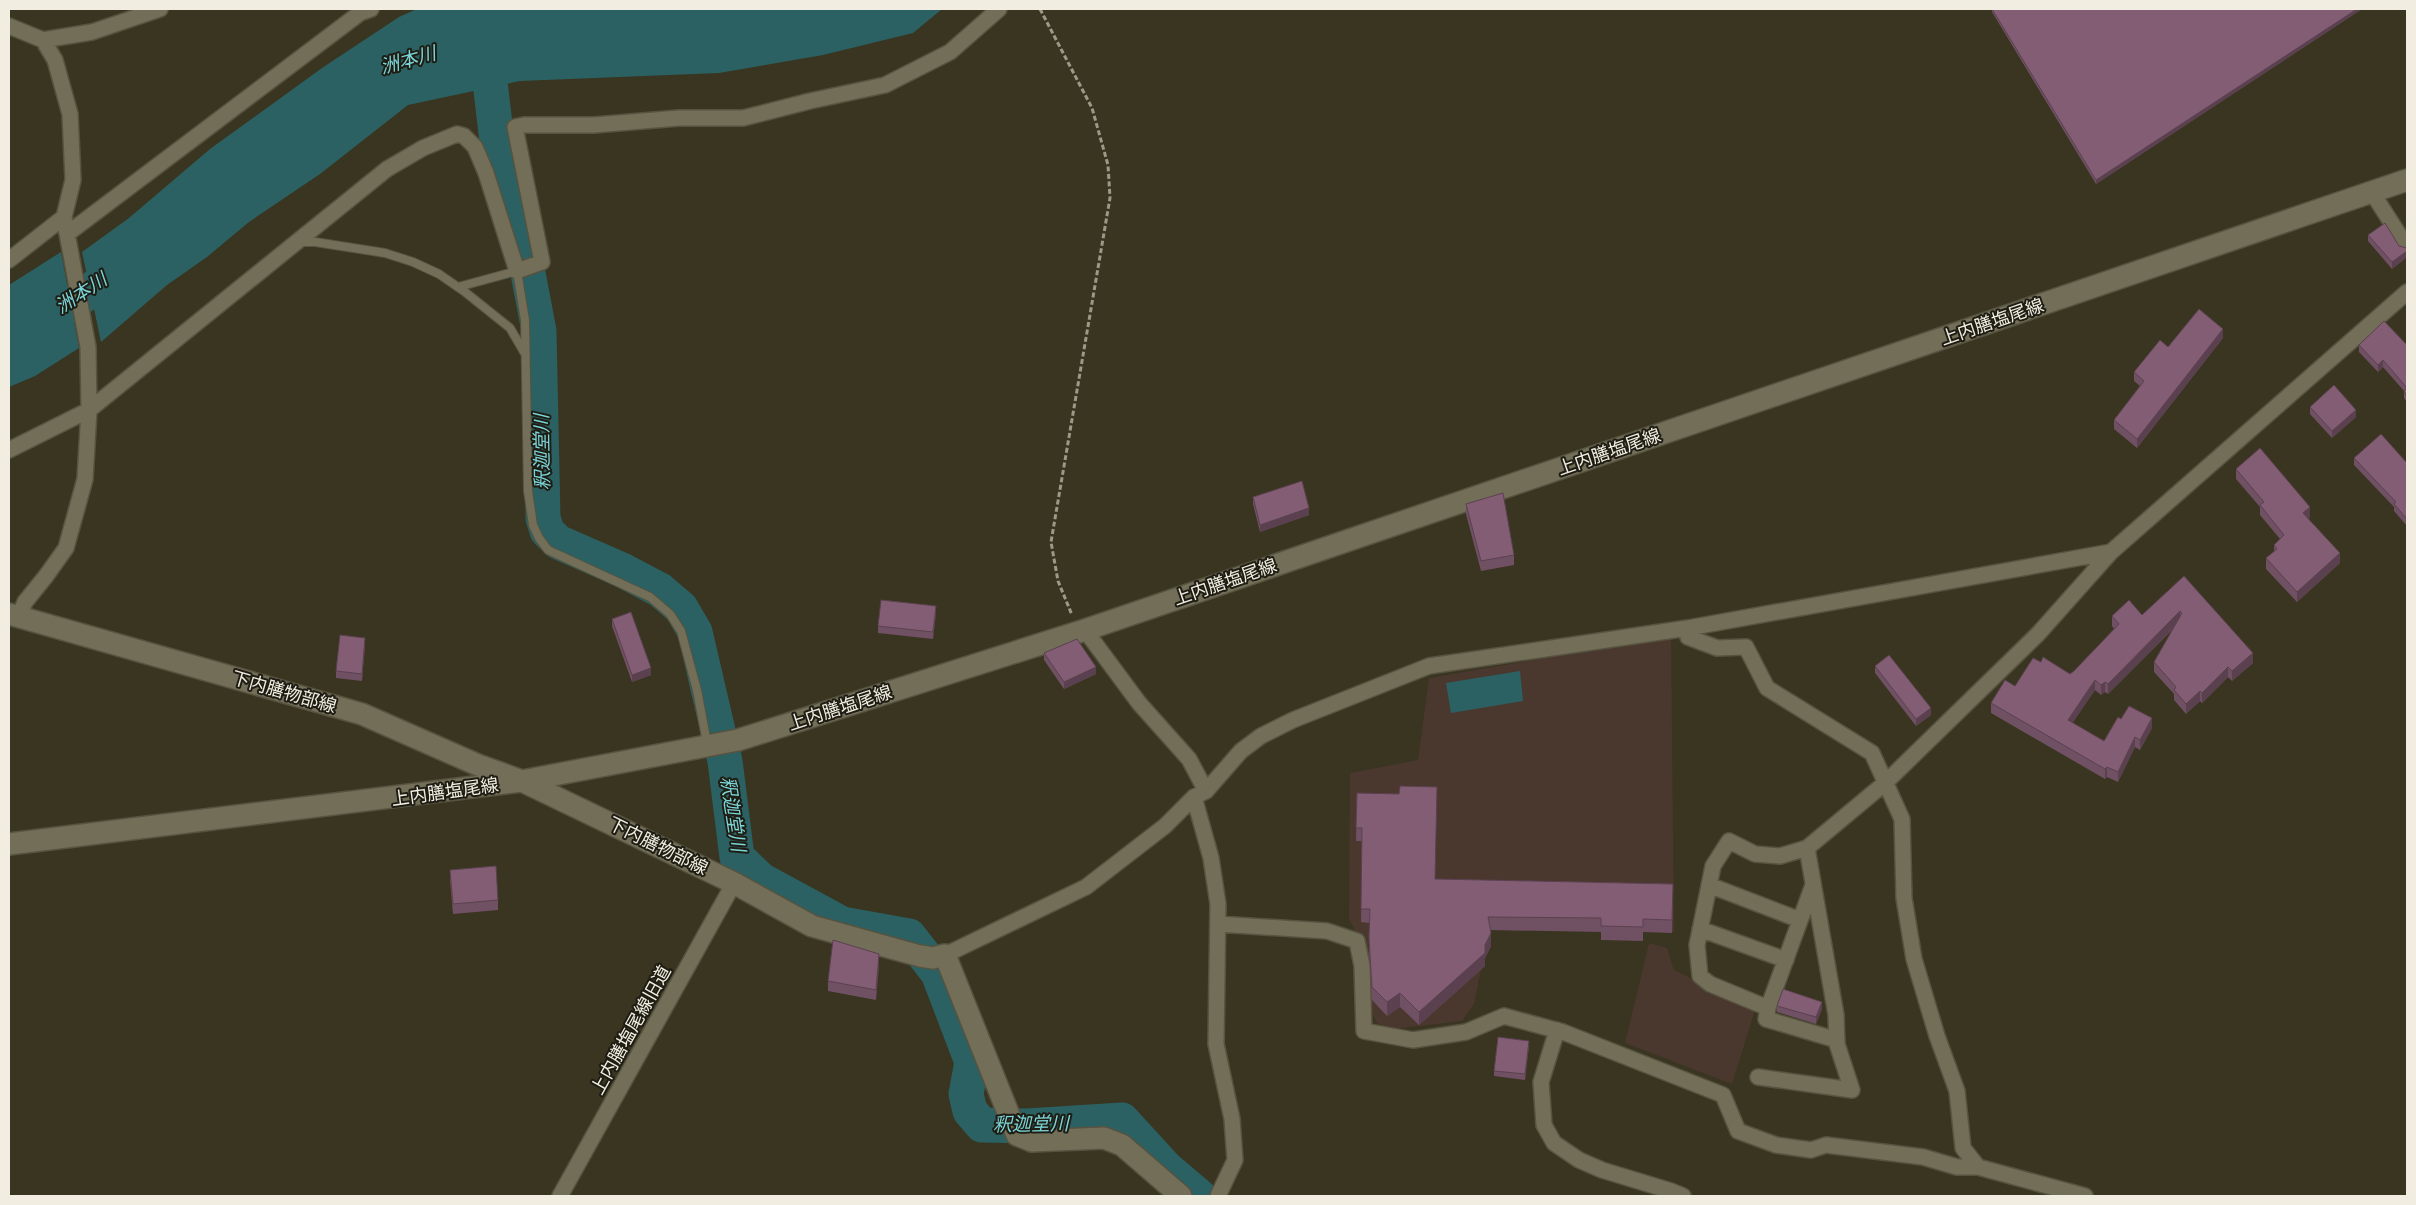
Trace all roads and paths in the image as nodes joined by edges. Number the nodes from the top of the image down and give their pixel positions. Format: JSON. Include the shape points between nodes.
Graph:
{"nodes":[{"id":1,"x":160,"y":9,"type":"edge"},
{"id":2,"x":371,"y":9,"type":"edge"},
{"id":3,"x":999,"y":9,"type":"edge"},
{"id":4,"x":1040,"y":9,"type":"edge"},
{"id":5,"x":9,"y":26,"type":"edge"},
{"id":6,"x":43,"y":40,"type":"junction"},
{"id":7,"x":2407,"y":180,"type":"edge"},
{"id":8,"x":2372,"y":194,"type":"junction"},
{"id":9,"x":64,"y":217,"type":"junction"},
{"id":10,"x":69,"y":241,"type":"junction"},
{"id":11,"x":296,"y":242,"type":"junction"},
{"id":12,"x":2407,"y":247,"type":"edge"},
{"id":13,"x":9,"y":260,"type":"edge"},
{"id":14,"x":517,"y":272,"type":"junction"},
{"id":15,"x":458,"y":287,"type":"junction"},
{"id":16,"x":2407,"y":292,"type":"edge"},
{"id":17,"x":525,"y":354,"type":"junction"},
{"id":18,"x":89,"y":410,"type":"junction"},
{"id":19,"x":9,"y":450,"type":"edge"},
{"id":20,"x":2110,"y":552,"type":"junction"},
{"id":21,"x":12,"y":616,"type":"edge"},
{"id":22,"x":1688,"y":628,"type":"junction"},
{"id":23,"x":1085,"y":630,"type":"junction"},
{"id":24,"x":710,"y":745,"type":"junction"},
{"id":25,"x":522,"y":782,"type":"junction"},
{"id":26,"x":1885,"y":783,"type":"junction"},
{"id":27,"x":1200,"y":794,"type":"junction"},
{"id":28,"x":9,"y":844,"type":"edge"},
{"id":29,"x":1807,"y":848,"type":"junction"},
{"id":30,"x":734,"y":883,"type":"junction"},
{"id":31,"x":1709,"y":885,"type":"junction"},
{"id":32,"x":1813,"y":885,"type":"junction"},
{"id":33,"x":1800,"y":920,"type":"junction"},
{"id":34,"x":1218,"y":924,"type":"junction"},
{"id":35,"x":1700,"y":929,"type":"junction"},
{"id":36,"x":933,"y":956,"type":"junction"},
{"id":37,"x":1786,"y":960,"type":"junction"},
{"id":38,"x":1768,"y":1008,"type":"junction"},
{"id":39,"x":1557,"y":1030,"type":"junction"},
{"id":40,"x":1838,"y":1040,"type":"junction"},
{"id":41,"x":1758,"y":1077,"type":"dead end"},
{"id":42,"x":1978,"y":1167,"type":"junction"},
{"id":43,"x":560,"y":1196,"type":"edge"},
{"id":44,"x":1182,"y":1196,"type":"edge"},
{"id":45,"x":1218,"y":1196,"type":"edge"},
{"id":46,"x":1683,"y":1196,"type":"edge"},
{"id":47,"x":2085,"y":1196,"type":"edge"}],
"edges":[{"from":1,"to":6,"type":"street","via":[[92,32]]},
{"from":2,"to":10,"type":"street","via":[[360,13]]},
{"from":3,"to":14,"type":"street","via":[[950,52],[886,85],[743,118],[679,118],[515,127],[542,262]]},
{"from":4,"to":23,"type":"path","via":[[1092,108],[1108,173],[1110,198],[1051,542],[1058,580],[1073,618]]},
{"from":5,"to":6,"type":"street"},
{"from":6,"to":9,"type":"street","via":[[55,60],[70,114],[73,180]]},
{"from":7,"to":8,"type":"main road","name":"上内膳塩尾線"},
{"from":8,"to":12,"type":"street"},
{"from":8,"to":23,"type":"main road","name":"上内膳塩尾線"},
{"from":9,"to":10,"type":"street"},
{"from":9,"to":13,"type":"street"},
{"from":10,"to":18,"type":"street","via":[[88,347]]},
{"from":11,"to":14,"type":"street","via":[[387,169],[423,148],[457,134],[475,147]]},
{"from":11,"to":15,"type":"lane","via":[[385,253],[439,274]]},
{"from":11,"to":18,"type":"street"},
{"from":14,"to":15,"type":"lane"},
{"from":14,"to":17,"type":"lane","via":[[525,320]]},
{"from":15,"to":17,"type":"lane","via":[[510,328]]},
{"from":16,"to":20,"type":"street"},
{"from":17,"to":24,"type":"lane","via":[[528,491],[533,524],[539,538],[548,550],[650,596],[670,614],[684,640]]},
{"from":18,"to":19,"type":"street"},
{"from":18,"to":21,"type":"street","via":[[85,479],[66,548]]},
{"from":20,"to":22,"type":"street"},
{"from":20,"to":26,"type":"street","via":[[2038,634]]},
{"from":21,"to":25,"type":"main road","name":"下内膳物部線","via":[[362,714]]},
{"from":22,"to":26,"type":"street","via":[[1688,637],[1717,648],[1746,647],[1767,688],[1872,753]]},
{"from":22,"to":27,"type":"street","via":[[1429,666],[1260,736]]},
{"from":23,"to":24,"type":"main road","name":"上内膳塩尾線","via":[[738,740]]},
{"from":23,"to":27,"type":"street","via":[[1138,702],[1189,759]]},
{"from":24,"to":25,"type":"main road","name":"上内膳塩尾線"},
{"from":25,"to":28,"type":"main road","name":"上内膳塩尾線"},
{"from":25,"to":30,"type":"main road","name":"下内膳物部線"},
{"from":26,"to":29,"type":"street"},
{"from":26,"to":42,"type":"street","via":[[1902,819],[1904,898],[1914,959],[1936,1036],[1957,1091],[1963,1148]]},
{"from":27,"to":34,"type":"street","via":[[1218,904]]},
{"from":27,"to":36,"type":"street","via":[[1165,826],[1086,887]]},
{"from":29,"to":31,"type":"street","via":[[1780,856],[1755,854],[1729,841],[1712,866]]},
{"from":29,"to":32,"type":"street"},
{"from":30,"to":36,"type":"main road","name":"下内膳物部線","via":[[812,926]]},
{"from":30,"to":43,"type":"street","name":"上内膳塩尾線旧道"},
{"from":31,"to":33,"type":"street"},
{"from":31,"to":35,"type":"street"},
{"from":32,"to":33,"type":"street"},
{"from":32,"to":40,"type":"street"},
{"from":33,"to":37,"type":"street"},
{"from":34,"to":39,"type":"street","via":[[1327,931],[1357,941],[1362,966],[1364,1031],[1414,1040],[1466,1032],[1504,1016]]},
{"from":34,"to":45,"type":"street","via":[[1216,1044],[1232,1119],[1234,1160]]},
{"from":35,"to":37,"type":"street"},
{"from":35,"to":38,"type":"street","via":[[1697,945],[1700,976],[1710,984]]},
{"from":36,"to":44,"type":"main road","via":[[1013,1126],[1032,1141],[1104,1138],[1113,1141]]},
{"from":37,"to":38,"type":"street"},
{"from":38,"to":40,"type":"street","via":[[1766,1019]]},
{"from":39,"to":42,"type":"street","via":[[1723,1095],[1738,1132],[1776,1145],[1811,1150],[1826,1145],[1923,1157],[1957,1167]]},
{"from":39,"to":46,"type":"street","via":[[1540,1082],[1544,1125],[1554,1143],[1579,1160],[1602,1170]]},
{"from":40,"to":41,"type":"street","via":[[1852,1090]]},
{"from":42,"to":47,"type":"street"}]}
